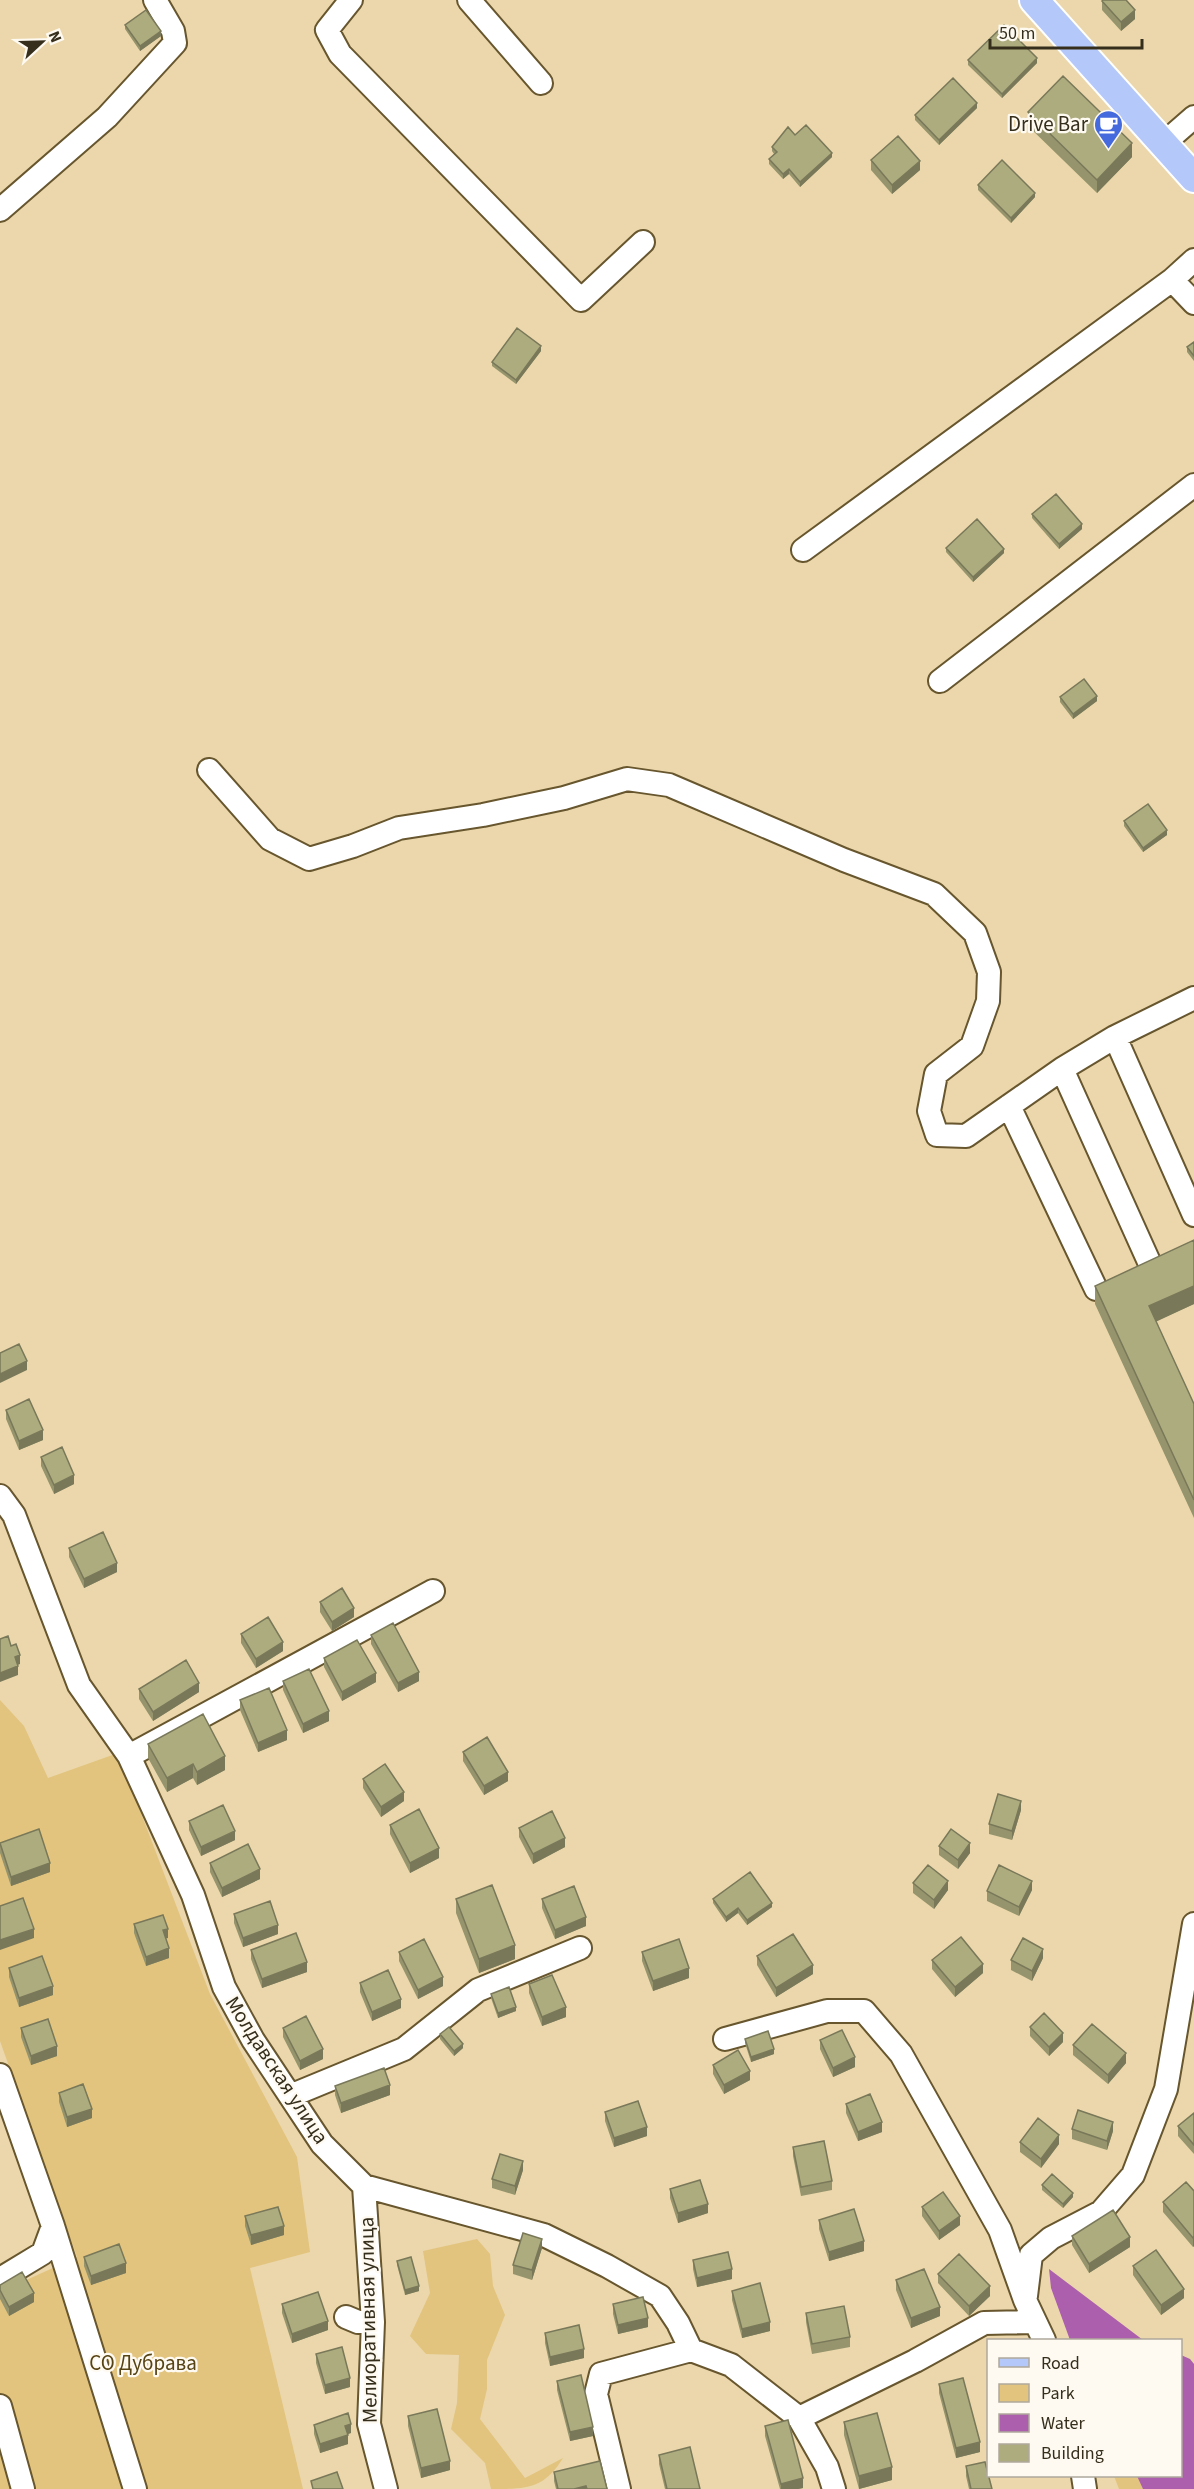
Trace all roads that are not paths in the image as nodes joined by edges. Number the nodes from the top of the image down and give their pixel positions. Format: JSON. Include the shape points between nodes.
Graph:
{"nodes":[{"id":1,"x":155,"y":0,"type":"edge"},
{"id":2,"x":351,"y":0,"type":"edge"},
{"id":3,"x":469,"y":0,"type":"edge"},
{"id":4,"x":1034,"y":0,"type":"edge"},
{"id":5,"x":541,"y":83,"type":"dead end"},
{"id":6,"x":1194,"y":117,"type":"edge"},
{"id":7,"x":1163,"y":144,"type":"junction"},
{"id":8,"x":1194,"y":178,"type":"edge"},
{"id":9,"x":0,"y":210,"type":"edge"},
{"id":10,"x":643,"y":242,"type":"dead end"},
{"id":11,"x":1194,"y":260,"type":"edge"},
{"id":12,"x":1172,"y":280,"type":"junction"},
{"id":13,"x":1194,"y":303,"type":"edge"},
{"id":14,"x":1194,"y":485,"type":"edge"},
{"id":15,"x":803,"y":550,"type":"dead end"},
{"id":16,"x":940,"y":681,"type":"dead end"},
{"id":17,"x":209,"y":770,"type":"dead end"},
{"id":18,"x":1194,"y":998,"type":"edge"},
{"id":19,"x":1114,"y":1037,"type":"junction"},
{"id":20,"x":1062,"y":1069,"type":"junction"},
{"id":21,"x":1009,"y":1106,"type":"junction"},
{"id":22,"x":1194,"y":1215,"type":"edge"},
{"id":23,"x":1150,"y":1264,"type":"edge"},
{"id":24,"x":1096,"y":1289,"type":"edge"},
{"id":25,"x":0,"y":1496,"type":"edge"},
{"id":26,"x":433,"y":1591,"type":"dead end"},
{"id":27,"x":129,"y":1756,"type":"junction"},
{"id":28,"x":1194,"y":1924,"type":"edge"},
{"id":29,"x":580,"y":1948,"type":"dead end"},
{"id":30,"x":725,"y":2039,"type":"dead end"},
{"id":31,"x":0,"y":2075,"type":"edge"},
{"id":32,"x":290,"y":2097,"type":"junction"},
{"id":33,"x":364,"y":2186,"type":"junction"},
{"id":34,"x":53,"y":2226,"type":"junction"},
{"id":35,"x":0,"y":2278,"type":"edge"},
{"id":36,"x":1025,"y":2300,"type":"junction"},
{"id":37,"x":346,"y":2317,"type":"dead end"},
{"id":38,"x":373,"y":2322,"type":"junction"},
{"id":39,"x":1039,"y":2331,"type":"edge"},
{"id":40,"x":691,"y":2350,"type":"junction"},
{"id":41,"x":0,"y":2406,"type":"edge"},
{"id":42,"x":799,"y":2418,"type":"junction"},
{"id":43,"x":23,"y":2489,"type":"edge"},
{"id":44,"x":135,"y":2489,"type":"edge"},
{"id":45,"x":386,"y":2489,"type":"edge"},
{"id":46,"x":619,"y":2489,"type":"edge"},
{"id":47,"x":834,"y":2489,"type":"edge"}],
"edges":[{"from":1,"to":9,"type":"street","via":[[174,31],[175,43],[107,117]]},
{"from":2,"to":10,"type":"street","via":[[327,30],[340,54],[581,300]]},
{"from":3,"to":5,"type":"street"},
{"from":4,"to":7,"type":"main road"},
{"from":6,"to":7,"type":"street"},
{"from":7,"to":8,"type":"main road"},
{"from":11,"to":12,"type":"street"},
{"from":12,"to":13,"type":"street"},
{"from":12,"to":15,"type":"street"},
{"from":14,"to":16,"type":"street"},
{"from":17,"to":21,"type":"street","via":[[270,839],[309,859],[399,828],[564,798],[627,779],[669,785],[934,894],[975,933],[989,972],[988,1001],[972,1046],[936,1074],[929,1111],[937,1135],[966,1136]]},
{"from":18,"to":19,"type":"street"},
{"from":19,"to":20,"type":"street"},
{"from":19,"to":22,"type":"street"},
{"from":20,"to":21,"type":"street"},
{"from":20,"to":23,"type":"street"},
{"from":21,"to":24,"type":"street"},
{"from":25,"to":27,"type":"street","name":"Молдавская улица","via":[[14,1515],[79,1685]]},
{"from":26,"to":27,"type":"street"},
{"from":27,"to":32,"type":"street","name":"Молдавская улица","via":[[193,1895],[224,1988]]},
{"from":28,"to":36,"type":"street","via":[[1166,2089],[1133,2175],[1101,2212],[1051,2238],[1031,2255]]},
{"from":29,"to":32,"type":"street","via":[[478,1990],[404,2049]]},
{"from":30,"to":36,"type":"street","via":[[827,2011],[864,2011],[901,2054],[957,2151],[1000,2230]]},
{"from":31,"to":34,"type":"street"},
{"from":32,"to":33,"type":"street","name":"Молдавская улица","via":[[322,2144]]},
{"from":33,"to":38,"type":"street","name":"Мелиоративная улица"},
{"from":33,"to":40,"type":"street","name":"Молдавская улица","via":[[544,2235],[607,2266],[660,2296]]},
{"from":34,"to":35,"type":"street","via":[[43,2253]]},
{"from":34,"to":44,"type":"street"},
{"from":36,"to":39,"type":"street"},
{"from":37,"to":38,"type":"street"},
{"from":38,"to":45,"type":"street","name":"Мелиоративная улица","via":[[369,2424]]},
{"from":39,"to":42,"type":"street","via":[[984,2323]]},
{"from":40,"to":42,"type":"street","via":[[731,2365]]},
{"from":40,"to":46,"type":"street","via":[[601,2374],[596,2394]]},
{"from":41,"to":43,"type":"street"},
{"from":42,"to":47,"type":"street","via":[[827,2467]]}]}
